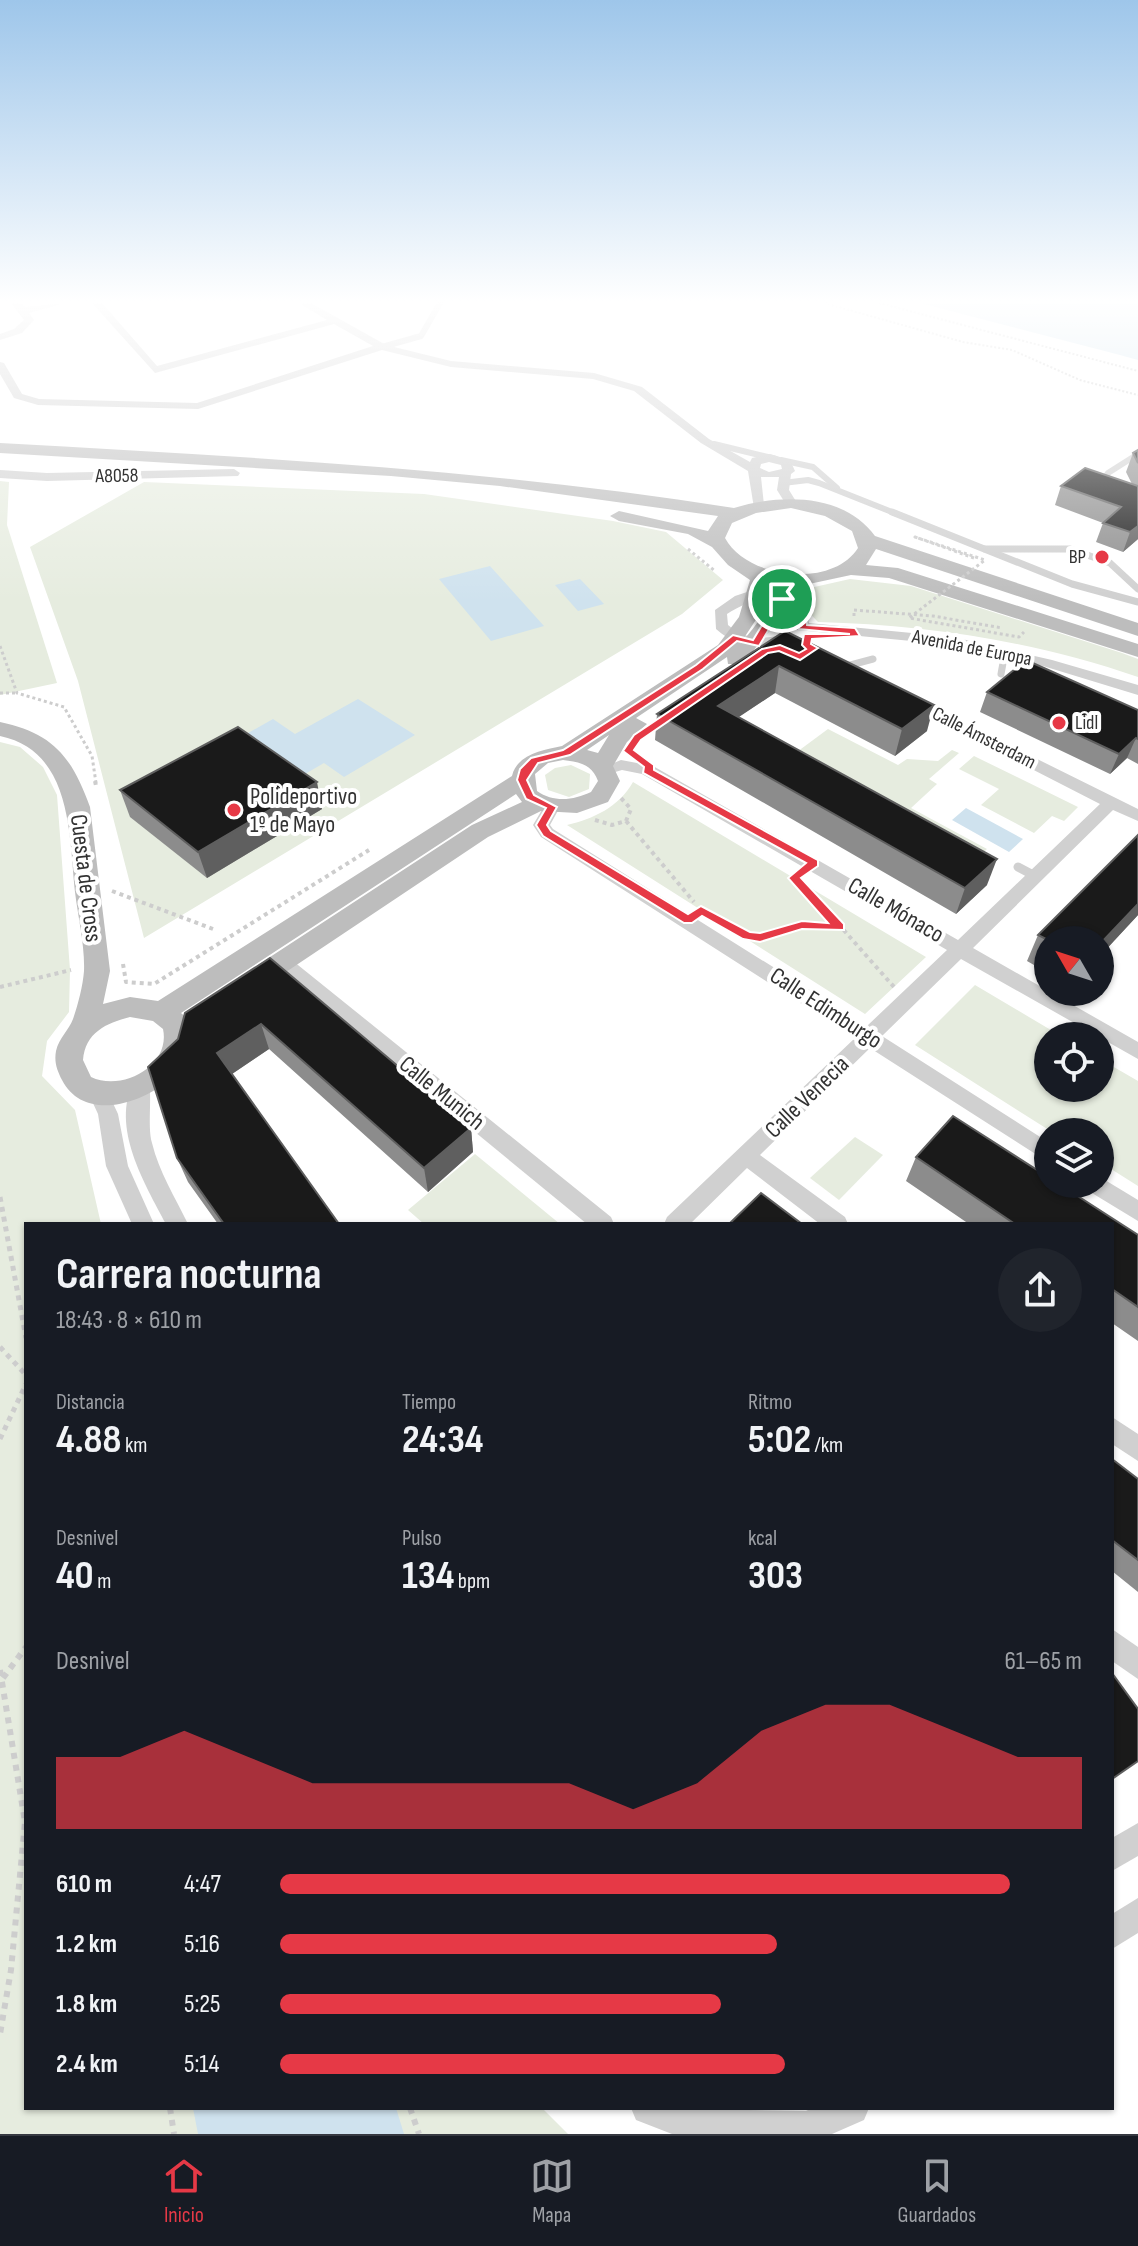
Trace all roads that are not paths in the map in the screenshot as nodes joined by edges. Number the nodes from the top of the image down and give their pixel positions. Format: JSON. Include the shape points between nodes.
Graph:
{"nodes":[{"id":1,"x":61,"y":403,"type":"edge"},
{"id":2,"x":209,"y":403,"type":"edge"},
{"id":3,"x":656,"y":403,"type":"edge"},
{"id":4,"x":705,"y":441,"type":"junction"},
{"id":5,"x":0,"y":448,"type":"edge"},
{"id":6,"x":1138,"y":454,"type":"edge"},
{"id":7,"x":0,"y":460,"type":"edge"},
{"id":8,"x":779,"y":460,"type":"junction"},
{"id":9,"x":753,"y":469,"type":"junction"},
{"id":10,"x":234,"y":473,"type":"junction"},
{"id":11,"x":0,"y":474,"type":"edge"},
{"id":12,"x":784,"y":479,"type":"junction"},
{"id":13,"x":1110,"y":487,"type":"edge"},
{"id":14,"x":844,"y":495,"type":"junction"},
{"id":15,"x":791,"y":503,"type":"junction"},
{"id":16,"x":758,"y":505,"type":"junction"},
{"id":17,"x":733,"y":513,"type":"junction"},
{"id":18,"x":865,"y":539,"type":"junction"},
{"id":19,"x":718,"y":543,"type":"junction"},
{"id":20,"x":982,"y":549,"type":"junction"},
{"id":21,"x":847,"y":569,"type":"junction"},
{"id":22,"x":753,"y":571,"type":"junction"},
{"id":23,"x":803,"y":579,"type":"junction"},
{"id":24,"x":1138,"y":589,"type":"edge"},
{"id":25,"x":759,"y":592,"type":"junction"},
{"id":26,"x":782,"y":599,"type":"junction"},
{"id":27,"x":1138,"y":602,"type":"edge"},
{"id":28,"x":802,"y":627,"type":"junction"},
{"id":29,"x":1138,"y":630,"type":"edge"},
{"id":30,"x":746,"y":640,"type":"junction"},
{"id":31,"x":1138,"y":651,"type":"edge"},
{"id":32,"x":1005,"y":652,"type":"junction"},
{"id":33,"x":873,"y":659,"type":"dead end"},
{"id":34,"x":837,"y":665,"type":"joint"},
{"id":35,"x":1001,"y":674,"type":"dead end"},
{"id":36,"x":871,"y":682,"type":"edge"},
{"id":37,"x":1138,"y":690,"type":"edge"},
{"id":38,"x":899,"y":696,"type":"edge"},
{"id":39,"x":0,"y":729,"type":"edge"},
{"id":40,"x":567,"y":753,"type":"junction"},
{"id":41,"x":604,"y":768,"type":"junction"},
{"id":42,"x":522,"y":780,"type":"junction"},
{"id":43,"x":1111,"y":803,"type":"junction"},
{"id":44,"x":546,"y":805,"type":"junction"},
{"id":45,"x":1138,"y":816,"type":"edge"},
{"id":46,"x":962,"y":947,"type":"junction"},
{"id":47,"x":281,"y":962,"type":"junction"},
{"id":48,"x":97,"y":967,"type":"junction"},
{"id":49,"x":128,"y":994,"type":"junction"},
{"id":50,"x":171,"y":1021,"type":"junction"},
{"id":51,"x":85,"y":1026,"type":"junction"},
{"id":52,"x":870,"y":1036,"type":"junction"},
{"id":53,"x":1138,"y":1051,"type":"edge"},
{"id":54,"x":141,"y":1087,"type":"junction"},
{"id":55,"x":97,"y":1090,"type":"junction"},
{"id":56,"x":1034,"y":1144,"type":"edge"},
{"id":57,"x":746,"y":1156,"type":"junction"},
{"id":58,"x":1114,"y":1196,"type":"edge"},
{"id":59,"x":1138,"y":1212,"type":"edge"},
{"id":60,"x":142,"y":1222,"type":"edge"},
{"id":61,"x":176,"y":1222,"type":"edge"},
{"id":62,"x":601,"y":1222,"type":"edge"},
{"id":63,"x":677,"y":1222,"type":"edge"},
{"id":64,"x":834,"y":1222,"type":"edge"},
{"id":65,"x":1114,"y":1431,"type":"edge"},
{"id":66,"x":1138,"y":1449,"type":"edge"},
{"id":67,"x":1114,"y":1645,"type":"edge"},
{"id":68,"x":1138,"y":1665,"type":"edge"},
{"id":69,"x":1138,"y":1838,"type":"edge"},
{"id":70,"x":1114,"y":1855,"type":"edge"},
{"id":71,"x":1138,"y":1914,"type":"edge"},
{"id":72,"x":1114,"y":1932,"type":"edge"},
{"id":73,"x":653,"y":2110,"type":"edge"},
{"id":74,"x":847,"y":2110,"type":"edge"}],
"edges":[{"from":1,"to":2,"type":"street"},
{"from":3,"to":4,"type":"street"},
{"from":4,"to":8,"type":"lane"},
{"from":4,"to":9,"type":"street"},
{"from":5,"to":17,"type":"main road","via":[[391,471]]},
{"from":6,"to":13,"type":"lane","via":[[1108,473],[1104,480]]},
{"from":7,"to":10,"type":"main road"},
{"from":8,"to":9,"type":"street","via":[[756,461]]},
{"from":8,"to":12,"type":"street","via":[[789,467]]},
{"from":8,"to":14,"type":"lane","via":[[813,467]]},
{"from":9,"to":12,"type":"street"},
{"from":9,"to":16,"type":"street"},
{"from":10,"to":11,"type":"street","name":"A8058"},
{"from":10,"to":19,"type":"main road","via":[[382,483],[583,508],[693,530]]},
{"from":12,"to":14,"type":"lane","via":[[808,480]]},
{"from":12,"to":15,"type":"street","via":[[785,497]]},
{"from":14,"to":20,"type":"lane"},
{"from":15,"to":16,"type":"main road"},
{"from":15,"to":18,"type":"main road","via":[[847,518]]},
{"from":16,"to":17,"type":"main road"},
{"from":17,"to":19,"type":"main road","via":[[718,531]]},
{"from":18,"to":21,"type":"main road","via":[[866,550]]},
{"from":18,"to":29,"type":"main road"},
{"from":19,"to":22,"type":"main road"},
{"from":20,"to":24,"type":"lane","via":[[1070,549],[1110,563]]},
{"from":20,"to":27,"type":"lane","via":[[1072,584]]},
{"from":21,"to":23,"type":"main road"},
{"from":21,"to":31,"type":"main road","via":[[891,572]]},
{"from":22,"to":23,"type":"main road"},
{"from":22,"to":25,"type":"main road","via":[[760,580]]},
{"from":23,"to":26,"type":"main road"},
{"from":25,"to":30,"type":"main road","via":[[743,630]]},
{"from":25,"to":30,"type":"street","via":[[720,613],[721,626]]},
{"from":26,"to":28,"type":"street","via":[[796,607]]},
{"from":26,"to":30,"type":"main road"},
{"from":28,"to":30,"type":"street","via":[[793,642]]},
{"from":28,"to":32,"type":"street","name":"Avenida de Europa","via":[[854,627]]},
{"from":30,"to":40,"type":"main road"},
{"from":30,"to":41,"type":"main road","via":[[627,730],[610,748]]},
{"from":32,"to":35,"type":"lane"},
{"from":32,"to":37,"type":"street","name":"Avenida de Europa"},
{"from":33,"to":34,"type":"lane"},
{"from":34,"to":36,"type":"street"},
{"from":38,"to":43,"type":"street","name":"Calle Ámsterdam"},
{"from":39,"to":48,"type":"main road","name":"Cuesta de Cross","via":[[33,737],[46,747],[71,784],[83,832]]},
{"from":40,"to":41,"type":"main road"},
{"from":40,"to":42,"type":"main road","via":[[535,760]]},
{"from":41,"to":44,"type":"main road","via":[[609,781],[600,797],[579,807]]},
{"from":41,"to":46,"type":"street","name":"Calle Mónaco","via":[[647,770]]},
{"from":42,"to":44,"type":"main road","via":[[524,789]]},
{"from":42,"to":50,"type":"main road"},
{"from":43,"to":45,"type":"street","name":"Calle Ámsterdam"},
{"from":43,"to":46,"type":"street","name":"Calle Venecia","via":[[1027,872]]},
{"from":44,"to":47,"type":"main road","via":[[480,831]]},
{"from":44,"to":52,"type":"street","name":"Calle Edimburgo","via":[[541,825],[547,833]]},
{"from":46,"to":52,"type":"street","name":"Calle Venecia"},
{"from":46,"to":53,"type":"street","name":"Calle Mónaco"},
{"from":47,"to":50,"type":"main road"},
{"from":47,"to":62,"type":"street","name":"Calle Munich"},
{"from":48,"to":49,"type":"main road","name":"Cuesta de Cross"},
{"from":48,"to":51,"type":"main road","name":"Cuesta de Cross"},
{"from":49,"to":50,"type":"main road"},
{"from":49,"to":51,"type":"main road"},
{"from":50,"to":54,"type":"main road","via":[[179,1052],[165,1072]]},
{"from":51,"to":55,"type":"main road","via":[[71,1043],[67,1062],[74,1079]]},
{"from":52,"to":56,"type":"street","name":"Calle Edimburgo"},
{"from":52,"to":57,"type":"street","name":"Calle Venecia"},
{"from":54,"to":55,"type":"main road","via":[[115,1093]]},
{"from":54,"to":61,"type":"street","via":[[135,1125]]},
{"from":55,"to":60,"type":"street","via":[[108,1114],[117,1166]]},
{"from":57,"to":63,"type":"street","name":"Calle Venecia"},
{"from":57,"to":64,"type":"street"},
{"from":58,"to":59,"type":"street"},
{"from":65,"to":66,"type":"street"},
{"from":67,"to":68,"type":"street"},
{"from":69,"to":70,"type":"street"},
{"from":71,"to":72,"type":"street"},
{"from":73,"to":74,"type":"street","via":[[688,2123],[806,2128]]}]}
